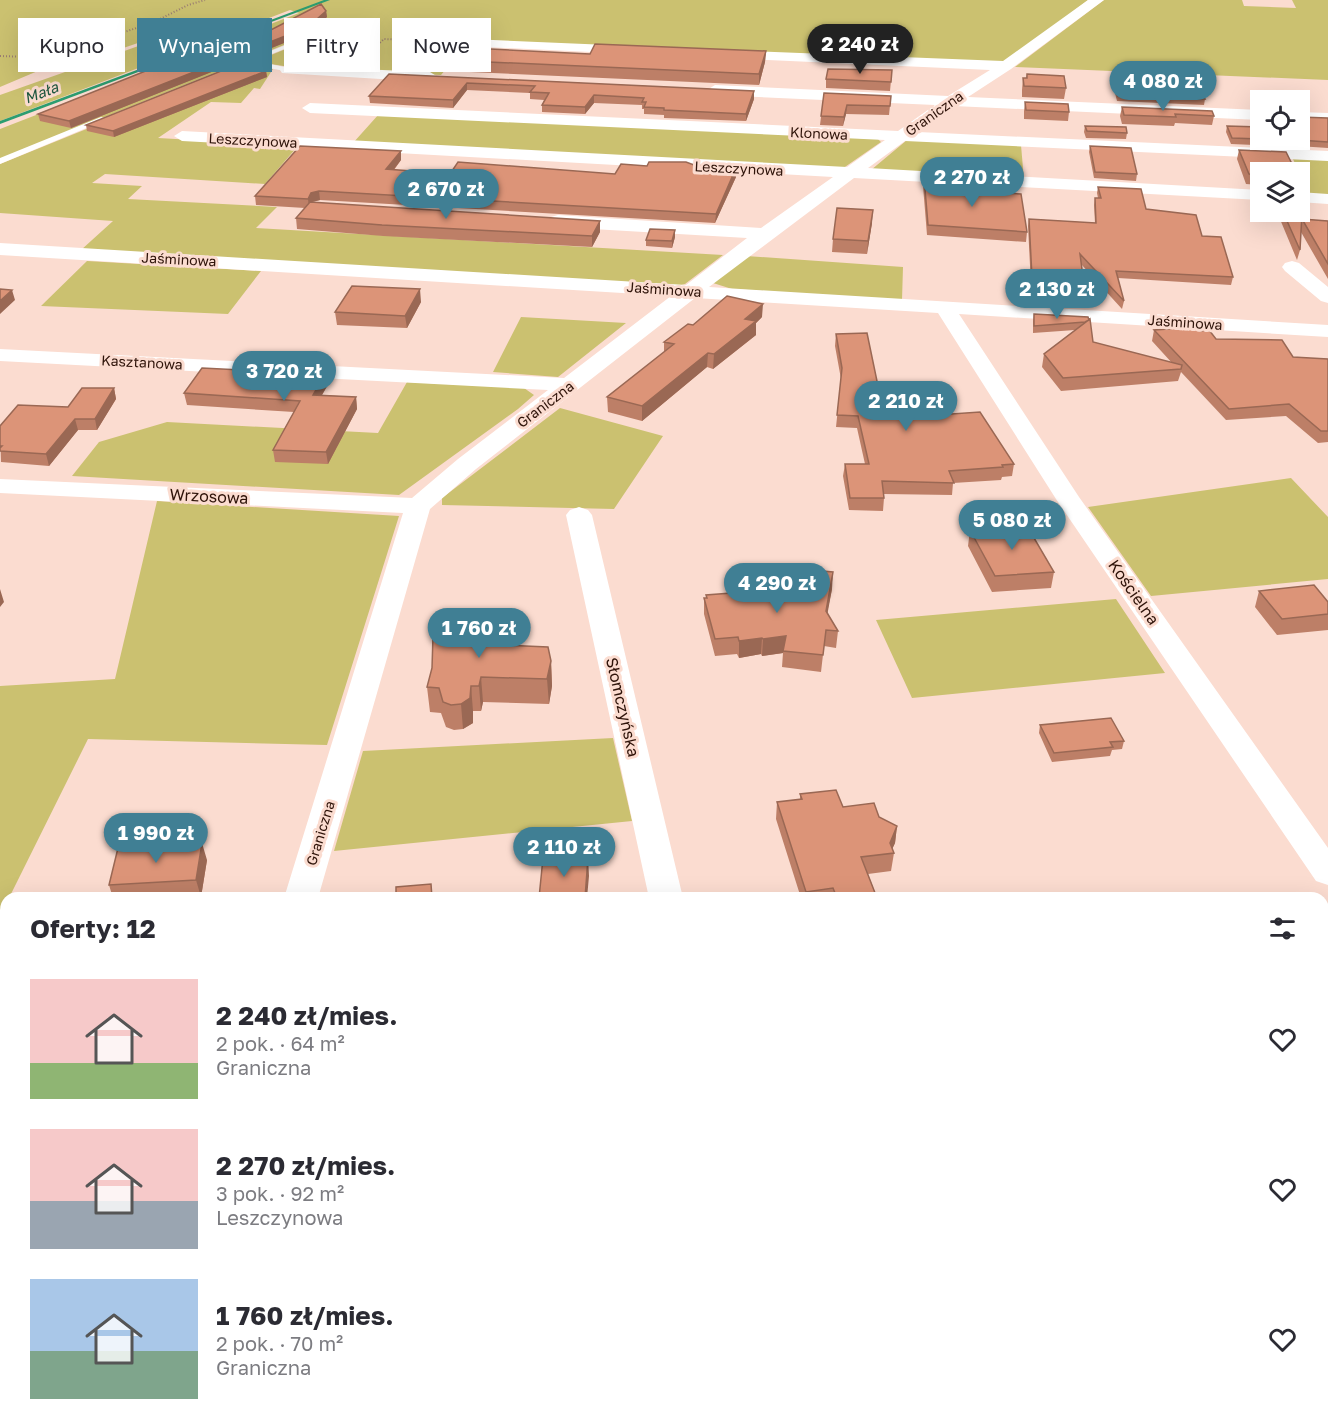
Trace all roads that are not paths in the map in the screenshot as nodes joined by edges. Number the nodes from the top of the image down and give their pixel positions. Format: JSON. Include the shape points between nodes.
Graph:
{"nodes":[{"id":1,"x":1097,"y":0,"type":"edge"},
{"id":2,"x":491,"y":44,"type":"edge"},
{"id":3,"x":649,"y":51,"type":"edge"},
{"id":4,"x":708,"y":53,"type":"edge"},
{"id":5,"x":1006,"y":66,"type":"junction"},
{"id":6,"x":332,"y":72,"type":"edge"},
{"id":7,"x":444,"y":77,"type":"edge"},
{"id":8,"x":695,"y":89,"type":"edge"},
{"id":9,"x":952,"y":99,"type":"junction"},
{"id":10,"x":310,"y":108,"type":"dead end"},
{"id":11,"x":118,"y":114,"type":"edge"},
{"id":12,"x":1250,"y":114,"type":"edge"},
{"id":13,"x":1310,"y":117,"type":"edge"},
{"id":14,"x":1328,"y":118,"type":"edge"},
{"id":15,"x":182,"y":136,"type":"dead end"},
{"id":16,"x":900,"y":137,"type":"junction"},
{"id":17,"x":1328,"y":156,"type":"edge"},
{"id":18,"x":0,"y":160,"type":"edge"},
{"id":19,"x":850,"y":174,"type":"junction"},
{"id":20,"x":1250,"y":194,"type":"edge"},
{"id":21,"x":1310,"y":198,"type":"edge"},
{"id":22,"x":1328,"y":199,"type":"edge"},
{"id":23,"x":542,"y":220,"type":"edge"},
{"id":24,"x":765,"y":234,"type":"junction"},
{"id":25,"x":0,"y":249,"type":"edge"},
{"id":26,"x":1292,"y":267,"type":"dead end"},
{"id":27,"x":690,"y":290,"type":"junction"},
{"id":28,"x":1328,"y":297,"type":"edge"},
{"id":29,"x":944,"y":307,"type":"junction"},
{"id":30,"x":1328,"y":331,"type":"edge"},
{"id":31,"x":0,"y":355,"type":"edge"},
{"id":32,"x":571,"y":385,"type":"junction"},
{"id":33,"x":0,"y":486,"type":"edge"},
{"id":34,"x":418,"y":506,"type":"junction"},
{"id":35,"x":579,"y":515,"type":"dead end"},
{"id":36,"x":1328,"y":873,"type":"edge"},
{"id":37,"x":303,"y":892,"type":"edge"},
{"id":38,"x":665,"y":892,"type":"edge"}],
"edges":[{"from":1,"to":5,"type":"street","name":"Graniczna"},
{"from":2,"to":3,"type":"street"},
{"from":4,"to":5,"type":"street","name":"Graniczna"},
{"from":5,"to":9,"type":"street","name":"Graniczna"},
{"from":6,"to":7,"type":"street"},
{"from":8,"to":9,"type":"street"},
{"from":9,"to":12,"type":"street"},
{"from":9,"to":16,"type":"street","name":"Graniczna"},
{"from":10,"to":16,"type":"street","name":"Klonowa"},
{"from":11,"to":18,"type":"lane"},
{"from":13,"to":14,"type":"street"},
{"from":15,"to":19,"type":"street","name":"Leszczynowa"},
{"from":16,"to":17,"type":"street","name":"Klonowa"},
{"from":16,"to":19,"type":"street","name":"Graniczna"},
{"from":19,"to":20,"type":"street","name":"Leszczynowa"},
{"from":19,"to":24,"type":"street","name":"Graniczna"},
{"from":21,"to":22,"type":"street"},
{"from":23,"to":24,"type":"street"},
{"from":24,"to":27,"type":"street","name":"Graniczna"},
{"from":25,"to":27,"type":"street","name":"Jaśminowa"},
{"from":26,"to":28,"type":"street"},
{"from":27,"to":29,"type":"street","name":"Jaśminowa"},
{"from":27,"to":32,"type":"street","name":"Graniczna"},
{"from":29,"to":30,"type":"street","name":"Jaśminowa"},
{"from":29,"to":36,"type":"street","name":"Kościelna","via":[[1068,499]]},
{"from":31,"to":32,"type":"street","name":"Kasztanowa"},
{"from":32,"to":34,"type":"street","name":"Graniczna"},
{"from":33,"to":34,"type":"street","name":"Wrzosowa"},
{"from":34,"to":37,"type":"street","name":"Graniczna"},
{"from":35,"to":38,"type":"street","name":"Słomczyńska"}]}
